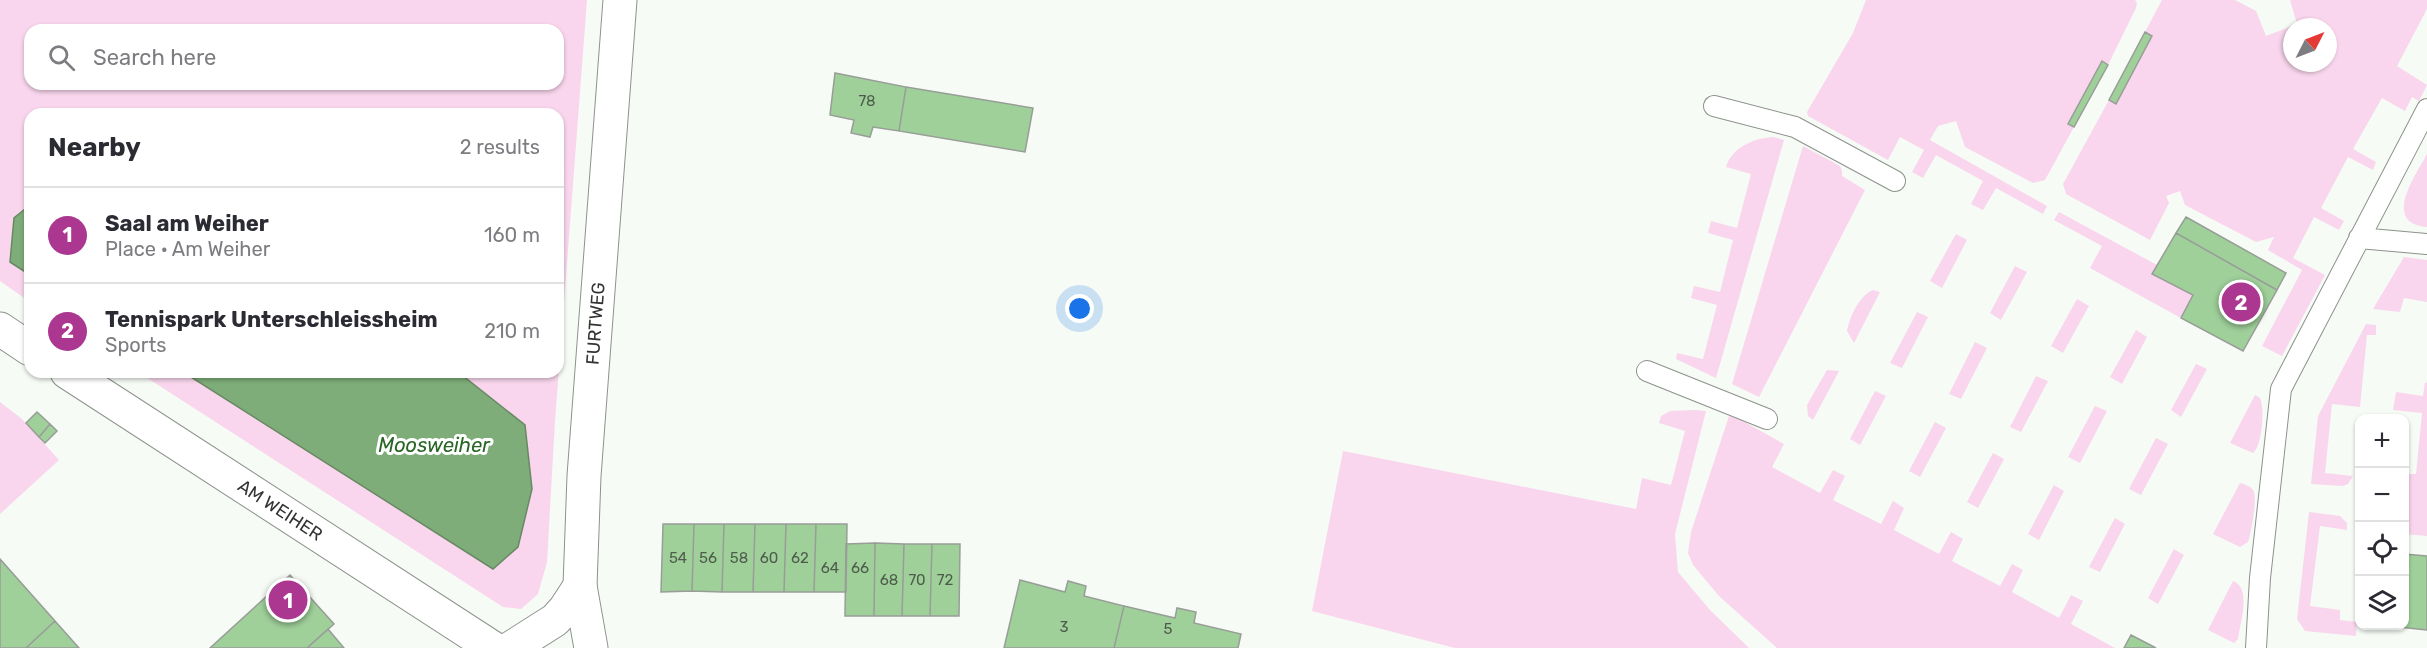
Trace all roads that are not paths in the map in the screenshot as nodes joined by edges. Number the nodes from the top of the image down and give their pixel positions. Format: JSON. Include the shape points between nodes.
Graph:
{"nodes":[{"id":1,"x":620,"y":0,"type":"edge"},
{"id":2,"x":1714,"y":106,"type":"dead end"},
{"id":3,"x":2427,"y":109,"type":"edge"},
{"id":4,"x":1895,"y":182,"type":"dead end"},
{"id":5,"x":2359,"y":238,"type":"junction"},
{"id":6,"x":2427,"y":244,"type":"edge"},
{"id":7,"x":0,"y":329,"type":"edge"},
{"id":8,"x":24,"y":344,"type":"edge"},
{"id":9,"x":1647,"y":370,"type":"dead end"},
{"id":10,"x":76,"y":378,"type":"edge"},
{"id":11,"x":1767,"y":419,"type":"dead end"},
{"id":12,"x":580,"y":586,"type":"junction"},
{"id":13,"x":493,"y":648,"type":"edge"},
{"id":14,"x":511,"y":648,"type":"edge"},
{"id":15,"x":591,"y":648,"type":"edge"},
{"id":16,"x":2256,"y":648,"type":"edge"}],
"edges":[{"from":1,"to":12,"type":"street","name":"FURTWEG","via":[[584,476]]},
{"from":2,"to":4,"type":"lane","via":[[1795,127]]},
{"from":3,"to":5,"type":"lane"},
{"from":5,"to":6,"type":"lane"},
{"from":5,"to":16,"type":"lane","via":[[2281,389],[2259,578]]},
{"from":7,"to":8,"type":"street"},
{"from":9,"to":11,"type":"lane"},
{"from":10,"to":13,"type":"street","name":"AM WEIHER"},
{"from":12,"to":14,"type":"street","via":[[555,620]]},
{"from":12,"to":15,"type":"street","name":"FURTWEG"}]}
